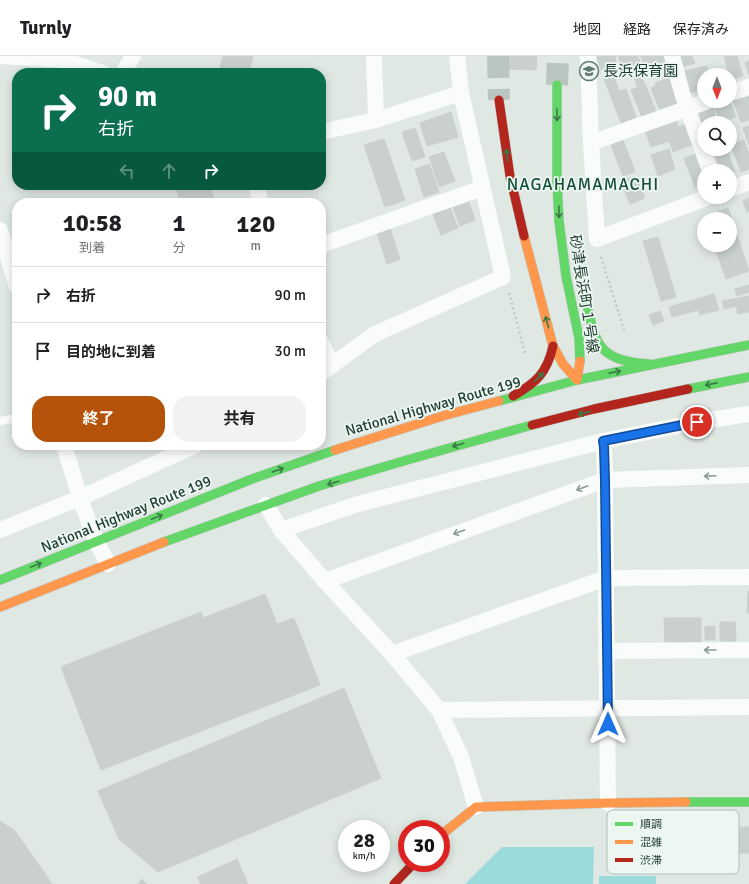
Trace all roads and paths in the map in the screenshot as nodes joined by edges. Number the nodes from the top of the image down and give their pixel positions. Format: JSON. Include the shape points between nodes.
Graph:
{"nodes":[{"id":1,"x":0,"y":56,"type":"edge"},
{"id":2,"x":133,"y":56,"type":"edge"},
{"id":3,"x":374,"y":56,"type":"edge"},
{"id":4,"x":457,"y":56,"type":"edge"},
{"id":5,"x":588,"y":56,"type":"edge"},
{"id":6,"x":672,"y":56,"type":"edge"},
{"id":7,"x":88,"y":68,"type":"edge"},
{"id":8,"x":126,"y":68,"type":"edge"},
{"id":9,"x":557,"y":85,"type":"tunnel mouth"},
{"id":10,"x":749,"y":86,"type":"edge"},
{"id":11,"x":737,"y":90,"type":"edge"},
{"id":12,"x":461,"y":93,"type":"junction"},
{"id":13,"x":499,"y":100,"type":"tunnel mouth"},
{"id":14,"x":697,"y":105,"type":"edge"},
{"id":15,"x":688,"y":108,"type":"junction"},
{"id":16,"x":376,"y":120,"type":"junction"},
{"id":17,"x":326,"y":131,"type":"edge"},
{"id":18,"x":591,"y":143,"type":"junction"},
{"id":19,"x":558,"y":145,"type":"junction"},
{"id":20,"x":708,"y":164,"type":"edge"},
{"id":21,"x":749,"y":182,"type":"edge"},
{"id":22,"x":737,"y":186,"type":"edge"},
{"id":23,"x":482,"y":188,"type":"junction"},
{"id":24,"x":697,"y":201,"type":"edge"},
{"id":25,"x":568,"y":206,"type":"dead end"},
{"id":26,"x":0,"y":230,"type":"edge"},
{"id":27,"x":597,"y":239,"type":"junction"},
{"id":28,"x":326,"y":243,"type":"edge"},
{"id":29,"x":12,"y":270,"type":"edge"},
{"id":30,"x":584,"y":291,"type":"dead end"},
{"id":31,"x":509,"y":292,"type":"dead end"},
{"id":32,"x":624,"y":330,"type":"dead end"},
{"id":33,"x":749,"y":345,"type":"edge"},
{"id":34,"x":553,"y":346,"type":"junction"},
{"id":35,"x":525,"y":353,"type":"dead end"},
{"id":36,"x":653,"y":364,"type":"junction"},
{"id":37,"x":327,"y":369,"type":"edge"},
{"id":38,"x":749,"y":377,"type":"edge"},
{"id":39,"x":577,"y":380,"type":"junction"},
{"id":40,"x":588,"y":387,"type":"dead end"},
{"id":41,"x":571,"y":390,"type":"dead end"},
{"id":42,"x":608,"y":395,"type":"dead end"},
{"id":43,"x":510,"y":398,"type":"junction"},
{"id":44,"x":641,"y":399,"type":"junction"},
{"id":45,"x":556,"y":410,"type":"dead end"},
{"id":46,"x":749,"y":414,"type":"edge"},
{"id":47,"x":12,"y":419,"type":"edge"},
{"id":48,"x":0,"y":421,"type":"edge"},
{"id":49,"x":535,"y":424,"type":"junction"},
{"id":50,"x":603,"y":441,"type":"junction"},
{"id":51,"x":66,"y":450,"type":"edge"},
{"id":52,"x":185,"y":450,"type":"edge"},
{"id":53,"x":749,"y":474,"type":"edge"},
{"id":54,"x":605,"y":480,"type":"junction"},
{"id":55,"x":80,"y":498,"type":"junction"},
{"id":56,"x":266,"y":505,"type":"junction"},
{"id":57,"x":0,"y":530,"type":"edge"},
{"id":58,"x":281,"y":530,"type":"junction"},
{"id":59,"x":96,"y":541,"type":"junction"},
{"id":60,"x":108,"y":564,"type":"junction"},
{"id":61,"x":749,"y":577,"type":"edge"},
{"id":62,"x":606,"y":578,"type":"junction"},
{"id":63,"x":0,"y":580,"type":"edge"},
{"id":64,"x":325,"y":580,"type":"junction"},
{"id":65,"x":0,"y":608,"type":"edge"},
{"id":66,"x":749,"y":650,"type":"edge"},
{"id":67,"x":607,"y":651,"type":"junction"},
{"id":68,"x":392,"y":654,"type":"junction"},
{"id":69,"x":749,"y":707,"type":"edge"},
{"id":70,"x":608,"y":708,"type":"junction"},
{"id":71,"x":439,"y":710,"type":"junction"},
{"id":72,"x":749,"y":802,"type":"edge"},
{"id":73,"x":608,"y":804,"type":"junction"},
{"id":74,"x":476,"y":807,"type":"junction"},
{"id":75,"x":450,"y":828,"type":"edge"},
{"id":76,"x":405,"y":872,"type":"edge"},
{"id":77,"x":394,"y":884,"type":"edge"}],
"edges":[{"from":1,"to":7,"type":"street","via":[[63,60]]},
{"from":2,"to":8,"type":"street"},
{"from":3,"to":16,"type":"street"},
{"from":4,"to":12,"type":"street"},
{"from":5,"to":18,"type":"street"},
{"from":6,"to":15,"type":"street"},
{"from":9,"to":19,"type":"main road","name":"砂津長浜町１号線","one_way":true},
{"from":10,"to":11,"type":"street"},
{"from":12,"to":16,"type":"street"},
{"from":12,"to":23,"type":"street"},
{"from":34,"to":13,"type":"main road","one_way":true,"via":[[510,176]]},
{"from":14,"to":15,"type":"street"},
{"from":15,"to":18,"type":"street"},
{"from":15,"to":20,"type":"street"},
{"from":16,"to":17,"type":"street"},
{"from":18,"to":27,"type":"street"},
{"from":19,"to":25,"type":"main road"},
{"from":19,"to":39,"type":"main road","name":"砂津長浜町１号線","one_way":true,"via":[[561,241],[581,350]]},
{"from":21,"to":22,"type":"street"},
{"from":23,"to":28,"type":"street"},
{"from":23,"to":37,"type":"street","via":[[503,277],[375,334]]},
{"from":24,"to":27,"type":"street"},
{"from":26,"to":29,"type":"street"},
{"from":27,"to":32,"type":"path","via":[[603,267]]},
{"from":30,"to":36,"type":"main road","via":[[599,346],[622,361]]},
{"from":31,"to":35,"type":"path"},
{"from":33,"to":36,"type":"main road","name":"National Highway Route 199"},
{"from":34,"to":39,"type":"main road","via":[[563,367]]},
{"from":43,"to":34,"type":"main road","one_way":true,"via":[[539,378],[547,367]]},
{"from":39,"to":36,"type":"main road","name":"National Highway Route 199","one_way":true},
{"from":38,"to":44,"type":"main road","one_way":true},
{"from":39,"to":40,"type":"main road"},
{"from":39,"to":41,"type":"main road"},
{"from":39,"to":43,"type":"main road","name":"National Highway Route 199"},
{"from":42,"to":44,"type":"main road","via":[[614,398]]},
{"from":59,"to":43,"type":"main road","name":"National Highway Route 199","one_way":true,"via":[[252,479],[328,452]]},
{"from":44,"to":49,"type":"main road","one_way":true},
{"from":45,"to":49,"type":"main road"},
{"from":46,"to":50,"type":"street"},
{"from":47,"to":48,"type":"lane"},
{"from":49,"to":56,"type":"main road","one_way":true,"via":[[396,463]]},
{"from":50,"to":54,"type":"street"},
{"from":50,"to":58,"type":"street","via":[[358,504]]},
{"from":51,"to":55,"type":"street"},
{"from":52,"to":55,"type":"street"},
{"from":53,"to":54,"type":"street","one_way":true},
{"from":54,"to":62,"type":"street"},
{"from":54,"to":64,"type":"street","one_way":true},
{"from":55,"to":57,"type":"street"},
{"from":55,"to":59,"type":"street"},
{"from":56,"to":58,"type":"street"},
{"from":56,"to":60,"type":"main road"},
{"from":58,"to":64,"type":"street"},
{"from":59,"to":60,"type":"street"},
{"from":63,"to":59,"type":"main road","name":"National Highway Route 199","one_way":true},
{"from":60,"to":65,"type":"main road"},
{"from":61,"to":62,"type":"street"},
{"from":62,"to":67,"type":"street"},
{"from":62,"to":68,"type":"street"},
{"from":64,"to":68,"type":"street"},
{"from":66,"to":67,"type":"street","one_way":true},
{"from":67,"to":70,"type":"street"},
{"from":68,"to":71,"type":"street"},
{"from":69,"to":70,"type":"street"},
{"from":70,"to":71,"type":"street"},
{"from":70,"to":73,"type":"street"},
{"from":71,"to":74,"type":"street","via":[[461,757]]},
{"from":72,"to":73,"type":"main road"},
{"from":73,"to":74,"type":"main road"},
{"from":74,"to":75,"type":"main road"},
{"from":76,"to":77,"type":"main road"}]}
